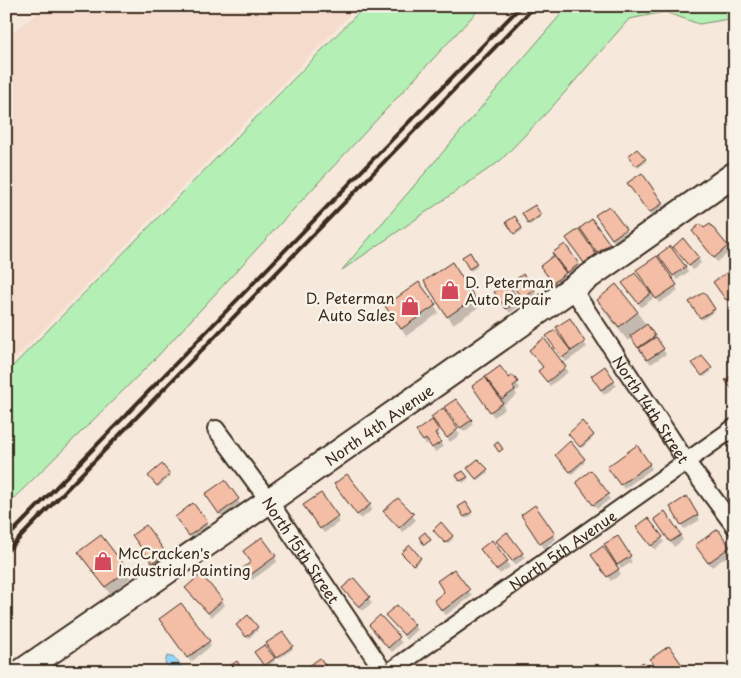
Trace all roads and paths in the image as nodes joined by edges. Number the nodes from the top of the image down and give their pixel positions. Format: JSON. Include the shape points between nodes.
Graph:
{"nodes":[{"id":1,"x":735,"y":174,"type":"edge"},
{"id":2,"x":572,"y":288,"type":"junction"},
{"id":3,"x":735,"y":427,"type":"edge"},
{"id":4,"x":216,"y":429,"type":"dead end"},
{"id":5,"x":686,"y":461,"type":"junction"},
{"id":6,"x":269,"y":501,"type":"junction"},
{"id":7,"x":735,"y":527,"type":"edge"},
{"id":8,"x":21,"y":672,"type":"edge"},
{"id":9,"x":384,"y":672,"type":"edge"},
{"id":10,"x":389,"y":672,"type":"edge"}],
"edges":[{"from":1,"to":2,"type":"main road","name":"North 4th Avenue"},
{"from":2,"to":5,"type":"street","name":"North 14th Street"},
{"from":2,"to":6,"type":"main road","name":"North 4th Avenue"},
{"from":3,"to":5,"type":"street","name":"North 5th Avenue"},
{"from":4,"to":6,"type":"street","name":"North 15th Street"},
{"from":5,"to":7,"type":"street","name":"North 14th Street"},
{"from":5,"to":10,"type":"street","name":"North 5th Avenue"},
{"from":6,"to":8,"type":"main road","name":"North 4th Avenue"},
{"from":6,"to":9,"type":"street","name":"North 15th Street"}]}
